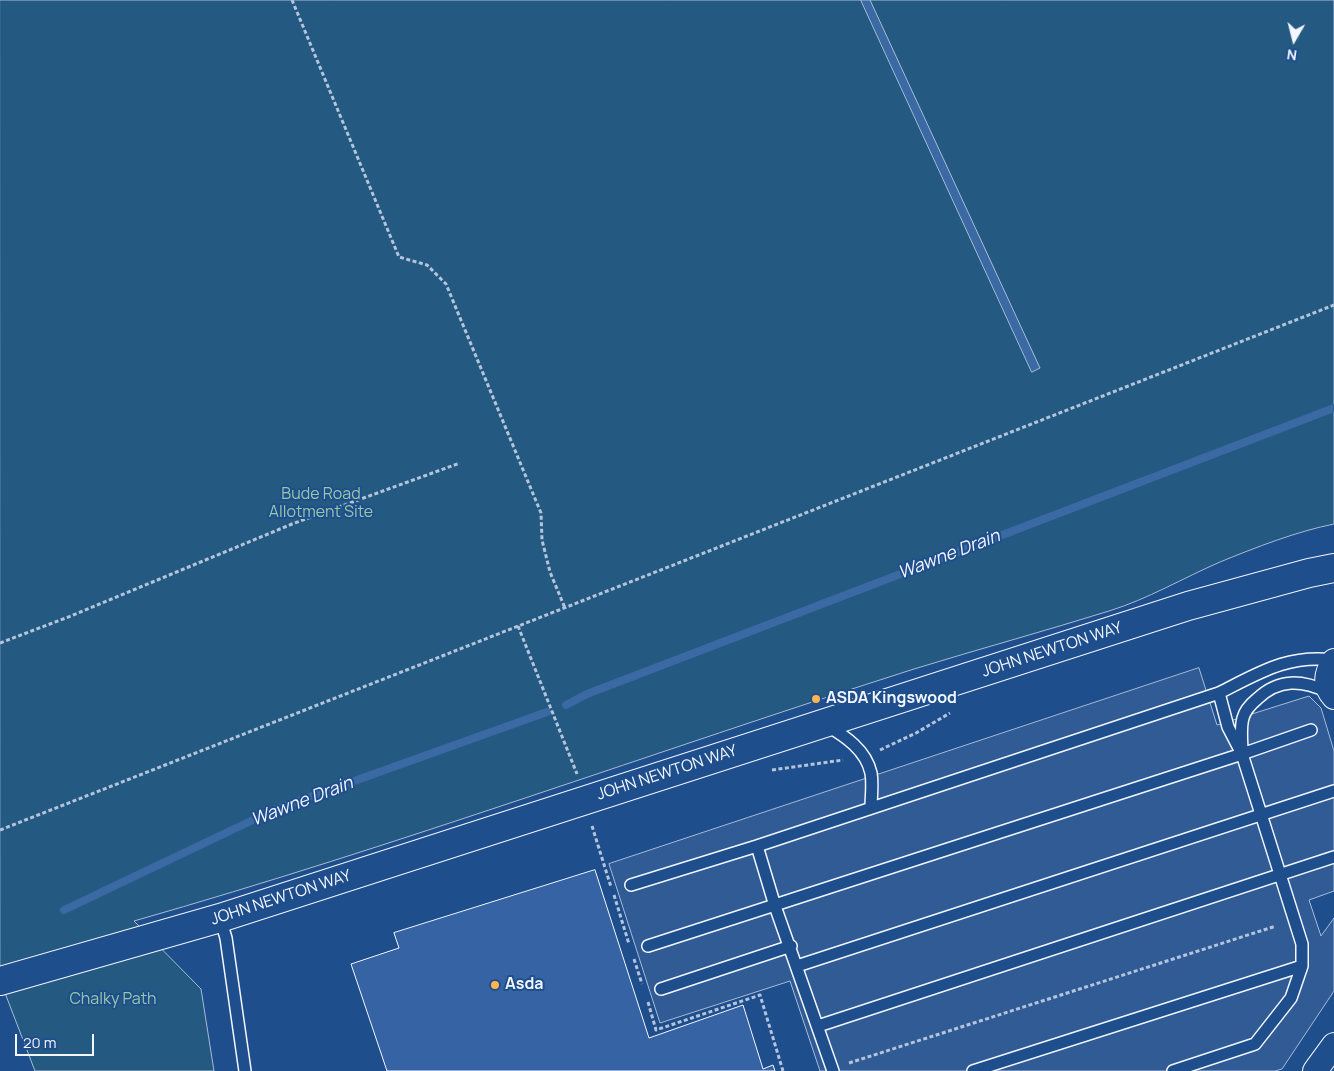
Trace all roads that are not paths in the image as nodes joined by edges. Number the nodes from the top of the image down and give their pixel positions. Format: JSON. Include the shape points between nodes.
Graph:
{"nodes":[{"id":1,"x":1334,"y":568,"type":"edge"},
{"id":2,"x":1334,"y":660,"type":"edge"},
{"id":3,"x":1219,"y":693,"type":"junction"},
{"id":4,"x":1332,"y":695,"type":"edge"},
{"id":5,"x":823,"y":724,"type":"junction"},
{"id":6,"x":1310,"y":730,"type":"dead end"},
{"id":7,"x":1242,"y":754,"type":"junction"},
{"id":8,"x":1334,"y":791,"type":"edge"},
{"id":9,"x":872,"y":808,"type":"junction"},
{"id":10,"x":1260,"y":814,"type":"junction"},
{"id":11,"x":757,"y":846,"type":"junction"},
{"id":12,"x":1334,"y":856,"type":"edge"},
{"id":13,"x":1280,"y":875,"type":"junction"},
{"id":14,"x":631,"y":885,"type":"dead end"},
{"id":15,"x":775,"y":906,"type":"junction"},
{"id":16,"x":220,"y":918,"type":"junction"},
{"id":17,"x":648,"y":946,"type":"dead end"},
{"id":18,"x":790,"y":946,"type":"junction"},
{"id":19,"x":797,"y":966,"type":"junction"},
{"id":20,"x":1302,"y":966,"type":"junction"},
{"id":21,"x":0,"y":981,"type":"edge"},
{"id":22,"x":662,"y":989,"type":"dead end"},
{"id":23,"x":818,"y":1026,"type":"junction"},
{"id":24,"x":1334,"y":1045,"type":"edge"},
{"id":25,"x":832,"y":1070,"type":"edge"},
{"id":26,"x":245,"y":1071,"type":"edge"},
{"id":27,"x":973,"y":1071,"type":"edge"},
{"id":28,"x":1173,"y":1071,"type":"edge"},
{"id":29,"x":1315,"y":1071,"type":"edge"}],
"edges":[{"from":1,"to":5,"type":"street","name":"JOHN NEWTON WAY","via":[[1188,606]]},
{"from":2,"to":3,"type":"lane","via":[[1290,661]]},
{"from":2,"to":4,"type":"street","via":[[1327,680]]},
{"from":3,"to":7,"type":"lane","via":[[1228,727]]},
{"from":3,"to":9,"type":"lane"},
{"from":4,"to":7,"type":"lane","via":[[1311,684],[1289,682],[1266,690],[1250,704],[1243,717]]},
{"from":5,"to":9,"type":"lane","via":[[847,738],[864,757],[871,773]]},
{"from":5,"to":16,"type":"street","name":"JOHN NEWTON WAY"},
{"from":6,"to":7,"type":"lane"},
{"from":7,"to":10,"type":"lane"},
{"from":7,"to":15,"type":"lane"},
{"from":8,"to":10,"type":"lane"},
{"from":9,"to":11,"type":"lane"},
{"from":10,"to":13,"type":"lane"},
{"from":10,"to":19,"type":"lane"},
{"from":11,"to":14,"type":"lane"},
{"from":11,"to":15,"type":"lane"},
{"from":12,"to":13,"type":"lane"},
{"from":13,"to":20,"type":"lane","via":[[1302,944]]},
{"from":13,"to":23,"type":"lane"},
{"from":15,"to":17,"type":"lane"},
{"from":15,"to":18,"type":"lane"},
{"from":16,"to":21,"type":"street","name":"JOHN NEWTON WAY"},
{"from":16,"to":26,"type":"lane","via":[[226,938]]},
{"from":18,"to":19,"type":"lane"},
{"from":18,"to":22,"type":"lane"},
{"from":19,"to":23,"type":"lane"},
{"from":20,"to":27,"type":"lane"},
{"from":20,"to":28,"type":"lane","via":[[1291,998],[1254,1044]]},
{"from":23,"to":25,"type":"lane"},
{"from":24,"to":29,"type":"street"}]}
